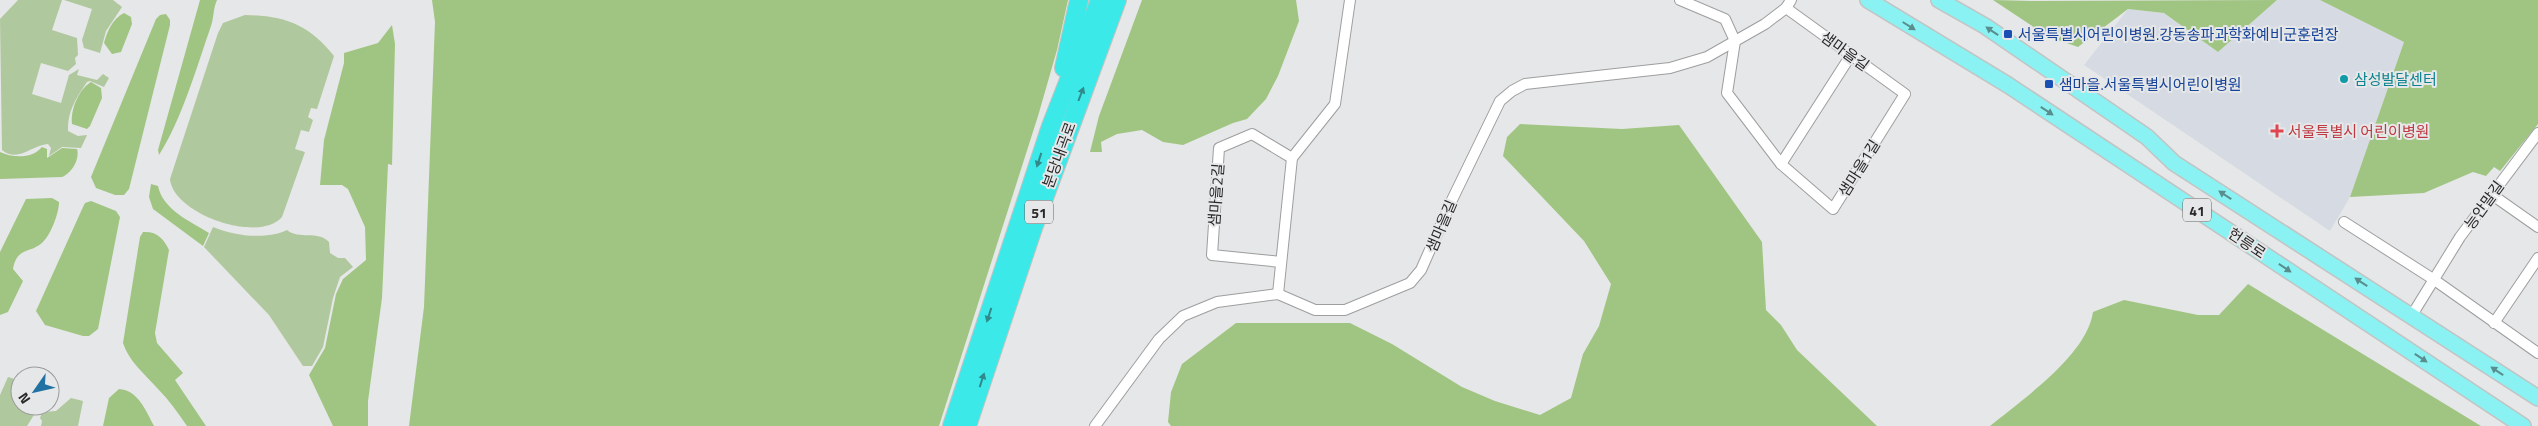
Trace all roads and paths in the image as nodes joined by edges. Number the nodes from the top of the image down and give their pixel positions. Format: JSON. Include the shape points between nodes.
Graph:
{"nodes":[{"id":1,"x":1079,"y":0,"type":"edge"},
{"id":2,"x":1100,"y":0,"type":"edge"},
{"id":3,"x":1117,"y":0,"type":"edge"},
{"id":4,"x":1350,"y":0,"type":"edge"},
{"id":5,"x":1680,"y":0,"type":"edge"},
{"id":6,"x":1868,"y":0,"type":"edge"},
{"id":7,"x":1939,"y":0,"type":"edge"},
{"id":8,"x":1788,"y":4,"type":"edge"},
{"id":9,"x":1735,"y":41,"type":"junction"},
{"id":10,"x":1851,"y":55,"type":"junction"},
{"id":11,"x":1905,"y":94,"type":"joint"},
{"id":12,"x":1051,"y":126,"type":"junction"},
{"id":13,"x":2538,"y":133,"type":"edge"},
{"id":14,"x":1292,"y":158,"type":"junction"},
{"id":15,"x":1780,"y":164,"type":"junction"},
{"id":16,"x":2491,"y":194,"type":"junction"},
{"id":17,"x":2344,"y":222,"type":"dead end"},
{"id":18,"x":2538,"y":226,"type":"edge"},
{"id":19,"x":2538,"y":258,"type":"edge"},
{"id":20,"x":1281,"y":262,"type":"junction"},
{"id":21,"x":2432,"y":280,"type":"junction"},
{"id":22,"x":1278,"y":294,"type":"junction"},
{"id":23,"x":2412,"y":315,"type":"junction"},
{"id":24,"x":2494,"y":323,"type":"junction"},
{"id":25,"x":2538,"y":353,"type":"edge"},
{"id":26,"x":2538,"y":398,"type":"edge"},
{"id":27,"x":952,"y":426,"type":"edge"},
{"id":28,"x":967,"y":426,"type":"edge"},
{"id":29,"x":1095,"y":426,"type":"edge"},
{"id":30,"x":2523,"y":426,"type":"edge"}],
"edges":[{"from":1,"to":12,"type":"highway"},
{"from":2,"to":12,"type":"highway","name":"분당내곡로","number":"51"},
{"from":28,"to":3,"type":"highway","name":"분당내곡로","number":"51","one_way":true,"via":[[1036,218]]},
{"from":4,"to":14,"type":"street","via":[[1335,104]]},
{"from":5,"to":9,"type":"street","via":[[1725,19]]},
{"from":6,"to":30,"type":"main road","name":"헌릉로","number":"41","one_way":true,"via":[[2008,85]]},
{"from":23,"to":7,"type":"main road","name":"헌릉로","number":"41","one_way":true,"via":[[2174,163],[2147,137],[1985,26]]},
{"from":8,"to":9,"type":"street","name":"샘마을길","via":[[1765,24]]},
{"from":8,"to":10,"type":"street","name":"샘마을길"},
{"from":9,"to":15,"type":"street","name":"샘마을1길","via":[[1727,92]]},
{"from":9,"to":22,"type":"street","name":"샘마을길","via":[[1707,57],[1670,68],[1525,84],[1512,90],[1500,101],[1422,270],[1410,283],[1345,310],[1314,310]]},
{"from":10,"to":11,"type":"street","name":"샘마을길"},
{"from":10,"to":15,"type":"street"},
{"from":11,"to":15,"type":"street","name":"샘마을1길","via":[[1834,209]]},
{"from":12,"to":27,"type":"highway","name":"분당내곡로","number":"51","one_way":true},
{"from":13,"to":16,"type":"street","name":"능안말길"},
{"from":14,"to":20,"type":"street"},
{"from":14,"to":20,"type":"street","name":"샘마을2길","via":[[1252,134],[1220,148],[1212,255]]},
{"from":16,"to":18,"type":"street"},
{"from":16,"to":21,"type":"street","name":"능안말길"},
{"from":17,"to":21,"type":"street"},
{"from":19,"to":24,"type":"street"},
{"from":20,"to":22,"type":"street"},
{"from":21,"to":23,"type":"street","name":"능안말길"},
{"from":21,"to":24,"type":"street"},
{"from":22,"to":29,"type":"street","via":[[1217,302],[1183,316],[1159,339]]},
{"from":26,"to":23,"type":"main road","name":"헌릉로","number":"41","one_way":true},
{"from":24,"to":25,"type":"street"}]}
